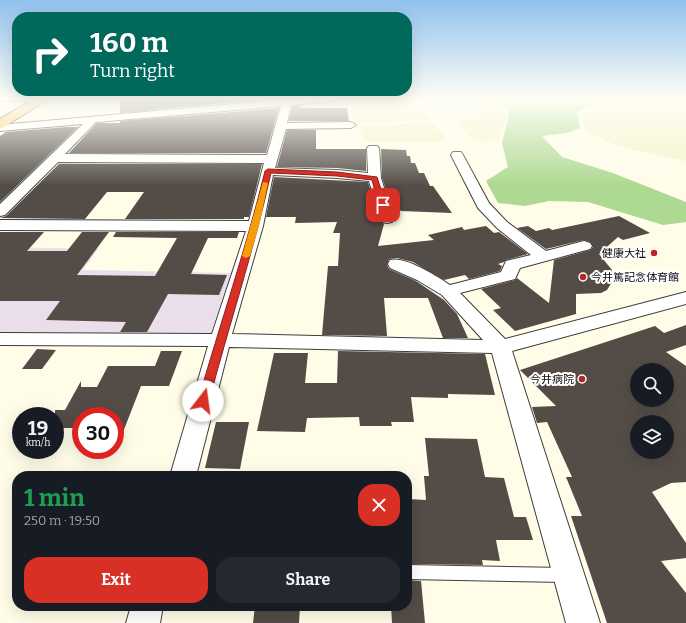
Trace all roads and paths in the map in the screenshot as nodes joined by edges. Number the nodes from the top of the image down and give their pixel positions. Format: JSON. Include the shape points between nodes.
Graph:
{"nodes":[{"id":1,"x":11,"y":127,"type":"edge"},
{"id":2,"x":86,"y":127,"type":"edge"},
{"id":3,"x":282,"y":127,"type":"edge"},
{"id":4,"x":0,"y":128,"type":"edge"},
{"id":5,"x":374,"y":148,"type":"dead end"},
{"id":6,"x":457,"y":155,"type":"dead end"},
{"id":7,"x":55,"y":158,"type":"junction"},
{"id":8,"x":270,"y":165,"type":"junction"},
{"id":9,"x":375,"y":178,"type":"junction"},
{"id":10,"x":0,"y":212,"type":"edge"},
{"id":11,"x":386,"y":219,"type":"dead end"},
{"id":12,"x":0,"y":225,"type":"edge"},
{"id":13,"x":256,"y":226,"type":"junction"},
{"id":14,"x":584,"y":246,"type":"dead end"},
{"id":15,"x":544,"y":257,"type":"junction"},
{"id":16,"x":396,"y":264,"type":"dead end"},
{"id":17,"x":448,"y":291,"type":"junction"},
{"id":18,"x":686,"y":298,"type":"edge"},
{"id":19,"x":0,"y":339,"type":"edge"},
{"id":20,"x":220,"y":340,"type":"junction"},
{"id":21,"x":501,"y":347,"type":"junction"},
{"id":22,"x":184,"y":471,"type":"edge"},
{"id":23,"x":412,"y":572,"type":"edge"},
{"id":24,"x":569,"y":575,"type":"junction"},
{"id":25,"x":146,"y":611,"type":"edge"},
{"id":26,"x":143,"y":623,"type":"edge"},
{"id":27,"x":583,"y":623,"type":"edge"}],
"edges":[{"from":1,"to":4,"type":"street"},
{"from":2,"to":7,"type":"street"},
{"from":3,"to":8,"type":"street"},
{"from":5,"to":9,"type":"street"},
{"from":6,"to":15,"type":"street","via":[[483,205],[502,225]]},
{"from":7,"to":8,"type":"street"},
{"from":7,"to":10,"type":"street"},
{"from":8,"to":9,"type":"street"},
{"from":8,"to":13,"type":"street"},
{"from":9,"to":11,"type":"street"},
{"from":12,"to":13,"type":"street"},
{"from":13,"to":20,"type":"street"},
{"from":14,"to":15,"type":"street"},
{"from":15,"to":17,"type":"street","via":[[512,265],[509,275]]},
{"from":16,"to":17,"type":"street","via":[[424,276]]},
{"from":17,"to":21,"type":"street"},
{"from":18,"to":21,"type":"street"},
{"from":19,"to":20,"type":"street"},
{"from":20,"to":21,"type":"street"},
{"from":20,"to":22,"type":"street"},
{"from":21,"to":24,"type":"street"},
{"from":23,"to":24,"type":"lane"},
{"from":24,"to":27,"type":"street"},
{"from":25,"to":26,"type":"street"}]}
